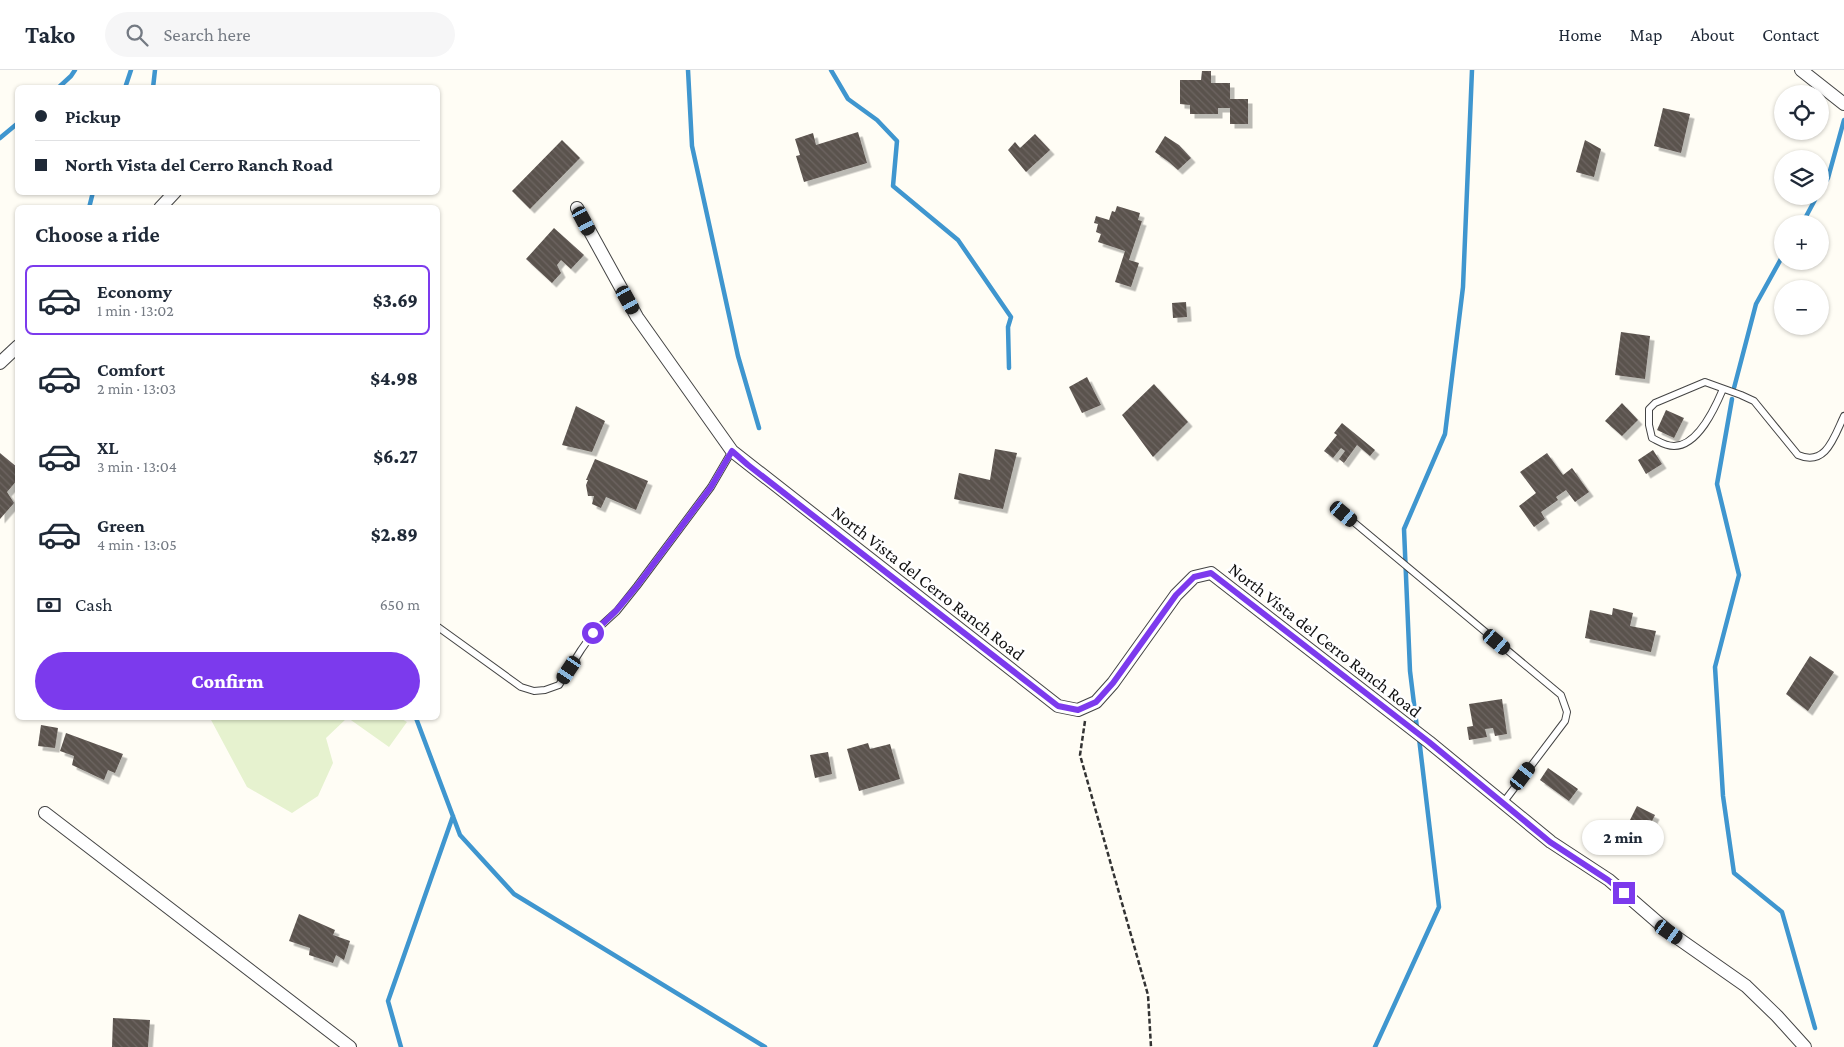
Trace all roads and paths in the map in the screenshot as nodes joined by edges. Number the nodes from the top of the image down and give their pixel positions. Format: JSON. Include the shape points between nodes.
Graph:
{"nodes":[{"id":1,"x":1801,"y":70,"type":"edge"},
{"id":2,"x":1844,"y":104,"type":"edge"},
{"id":3,"x":172,"y":195,"type":"edge"},
{"id":4,"x":163,"y":205,"type":"edge"},
{"id":5,"x":577,"y":208,"type":"dead end"},
{"id":6,"x":15,"y":349,"type":"edge"},
{"id":7,"x":0,"y":363,"type":"edge"},
{"id":8,"x":1723,"y":389,"type":"junction"},
{"id":9,"x":1844,"y":416,"type":"edge"},
{"id":10,"x":732,"y":451,"type":"junction"},
{"id":11,"x":1344,"y":514,"type":"dead end"},
{"id":12,"x":440,"y":629,"type":"edge"},
{"id":13,"x":1087,"y":706,"type":"junction"},
{"id":14,"x":1502,"y":803,"type":"junction"},
{"id":15,"x":44,"y":813,"type":"dead end"},
{"id":16,"x":350,"y":1047,"type":"edge"},
{"id":17,"x":1151,"y":1047,"type":"edge"},
{"id":18,"x":1805,"y":1047,"type":"edge"}],
"edges":[{"from":1,"to":2,"type":"street"},
{"from":3,"to":4,"type":"street"},
{"from":5,"to":10,"type":"street","name":"North Vista del Cerro Ranch Road","via":[[637,317]]},
{"from":6,"to":7,"type":"street"},
{"from":8,"to":8,"type":"lane","via":[[1705,382],[1655,403],[1649,409],[1652,438],[1664,445],[1686,443],[1712,415]]},
{"from":8,"to":9,"type":"lane","via":[[1754,402],[1798,455],[1807,459],[1818,457],[1826,450]]},
{"from":10,"to":12,"type":"lane","via":[[711,487],[632,592],[593,633],[560,685],[534,691],[521,687]]},
{"from":10,"to":13,"type":"street","name":"North Vista del Cerro Ranch Road","via":[[1058,706],[1078,710]]},
{"from":11,"to":14,"type":"lane","via":[[1561,696],[1567,712],[1565,721]]},
{"from":13,"to":14,"type":"street","name":"North Vista del Cerro Ranch Road","via":[[1096,702],[1113,683],[1176,595],[1194,577],[1211,573],[1429,742]]},
{"from":13,"to":17,"type":"path","via":[[1080,755],[1148,996]]},
{"from":14,"to":18,"type":"street","name":"North Vista del Cerro Ranch Road","via":[[1550,842],[1608,880],[1669,932],[1746,986]]},
{"from":15,"to":16,"type":"street"}]}
